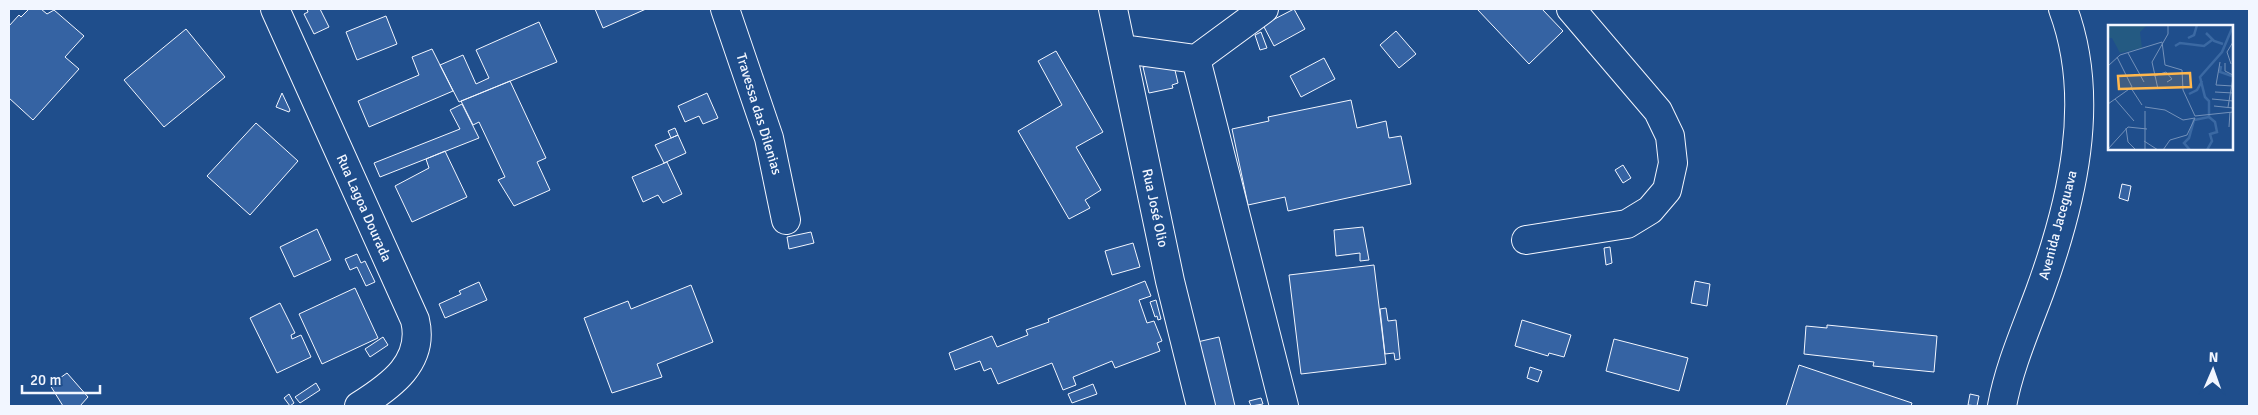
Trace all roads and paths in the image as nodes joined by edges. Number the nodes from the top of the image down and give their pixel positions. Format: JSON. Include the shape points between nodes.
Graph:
{"nodes":[{"id":1,"x":275,"y":9,"type":"edge"},
{"id":2,"x":725,"y":9,"type":"edge"},
{"id":3,"x":1113,"y":9,"type":"edge"},
{"id":4,"x":1264,"y":9,"type":"edge"},
{"id":5,"x":1571,"y":9,"type":"edge"},
{"id":6,"x":2063,"y":9,"type":"edge"},
{"id":7,"x":1123,"y":49,"type":"junction"},
{"id":8,"x":1196,"y":59,"type":"junction"},
{"id":9,"x":786,"y":220,"type":"dead end"},
{"id":10,"x":1526,"y":240,"type":"dead end"},
{"id":11,"x":371,"y":403,"type":"edge"},
{"id":12,"x":1201,"y":406,"type":"edge"},
{"id":13,"x":1284,"y":406,"type":"edge"},
{"id":14,"x":2002,"y":406,"type":"edge"}],
"edges":[{"from":1,"to":11,"type":"street","name":"Rua Lagoa Dourada","via":[[415,320],[418,335],[414,352],[400,377]]},
{"from":2,"to":9,"type":"street","name":"Travessa das Dilenias","via":[[769,138]]},
{"from":3,"to":7,"type":"street","name":"Rua José Olio"},
{"from":4,"to":8,"type":"street"},
{"from":5,"to":10,"type":"street","via":[[1658,111],[1670,136],[1673,163],[1667,190],[1650,210],[1628,224]]},
{"from":6,"to":14,"type":"street","name":"Avenida Jaceguava","via":[[2076,63],[2080,116],[2074,162],[2066,204],[2041,288],[2005,386]]},
{"from":7,"to":8,"type":"street"},
{"from":7,"to":12,"type":"street","name":"Rua José Olio","via":[[1170,281]]},
{"from":8,"to":13,"type":"street"}]}
